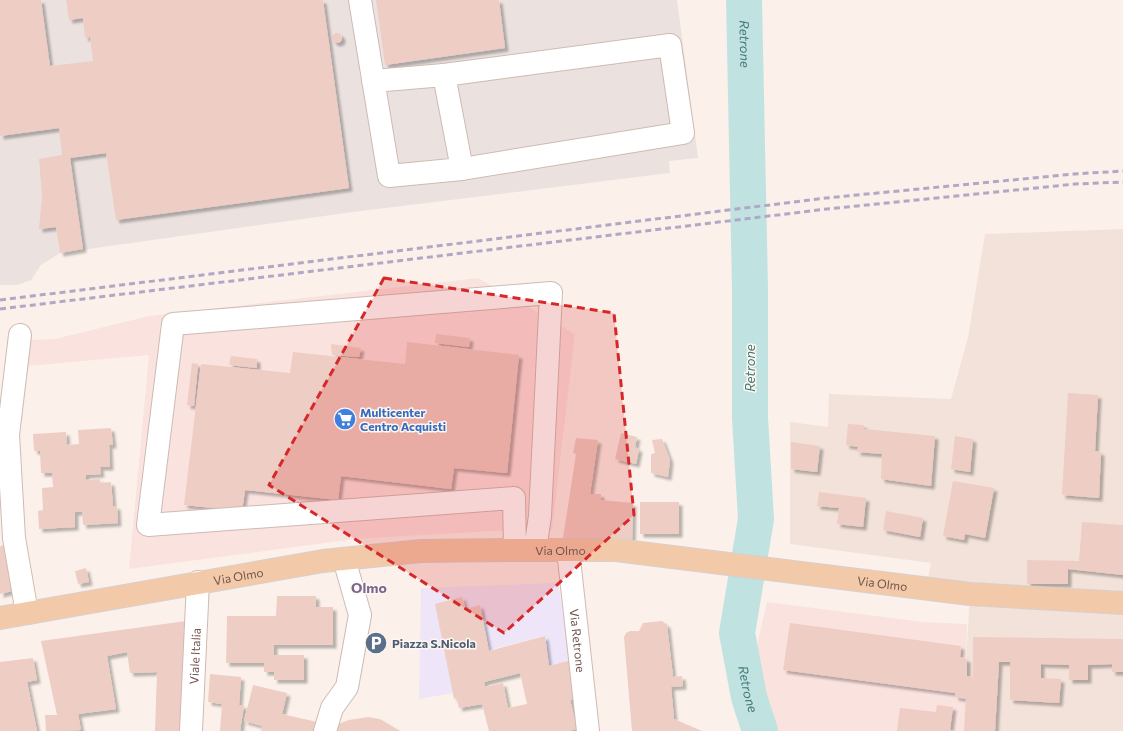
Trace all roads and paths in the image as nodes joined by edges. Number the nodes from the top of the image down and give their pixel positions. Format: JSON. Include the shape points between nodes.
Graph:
{"nodes":[{"id":1,"x":360,"y":0,"type":"edge"},
{"id":2,"x":444,"y":75,"type":"junction"},
{"id":3,"x":373,"y":81,"type":"junction"},
{"id":4,"x":462,"y":169,"type":"junction"},
{"id":5,"x":20,"y":335,"type":"dead end"},
{"id":6,"x":525,"y":550,"type":"junction"},
{"id":7,"x":568,"y":550,"type":"junction"},
{"id":8,"x":344,"y":559,"type":"junction"},
{"id":9,"x":198,"y":582,"type":"junction"},
{"id":10,"x":1123,"y":603,"type":"edge"},
{"id":11,"x":27,"y":613,"type":"junction"},
{"id":12,"x":0,"y":618,"type":"edge"},
{"id":13,"x":191,"y":731,"type":"edge"},
{"id":14,"x":325,"y":731,"type":"edge"},
{"id":15,"x":588,"y":731,"type":"edge"}],
"edges":[{"from":1,"to":3,"type":"street"},
{"from":2,"to":3,"type":"street"},
{"from":2,"to":4,"type":"street"},
{"from":2,"to":4,"type":"street","via":[[670,45],[683,133]]},
{"from":3,"to":4,"type":"street","via":[[389,176]]},
{"from":5,"to":11,"type":"street","via":[[8,435],[14,538]]},
{"from":6,"to":6,"type":"street","via":[[540,516],[551,293],[173,324],[148,525],[514,498]]},
{"from":6,"to":7,"type":"main road","name":"Via Olmo"},
{"from":6,"to":8,"type":"main road","name":"Via Olmo","via":[[421,551]]},
{"from":7,"to":10,"type":"main road","name":"Via Olmo","via":[[616,550],[970,594]]},
{"from":7,"to":15,"type":"street","name":"Via Retrone"},
{"from":8,"to":9,"type":"main road","name":"Via Olmo","via":[[323,560]]},
{"from":8,"to":14,"type":"street","via":[[360,615],[347,687],[332,708]]},
{"from":9,"to":11,"type":"main road","name":"Via Olmo"},
{"from":9,"to":13,"type":"street","name":"Viale Italia"},
{"from":11,"to":12,"type":"main road","name":"Via Olmo"}]}
